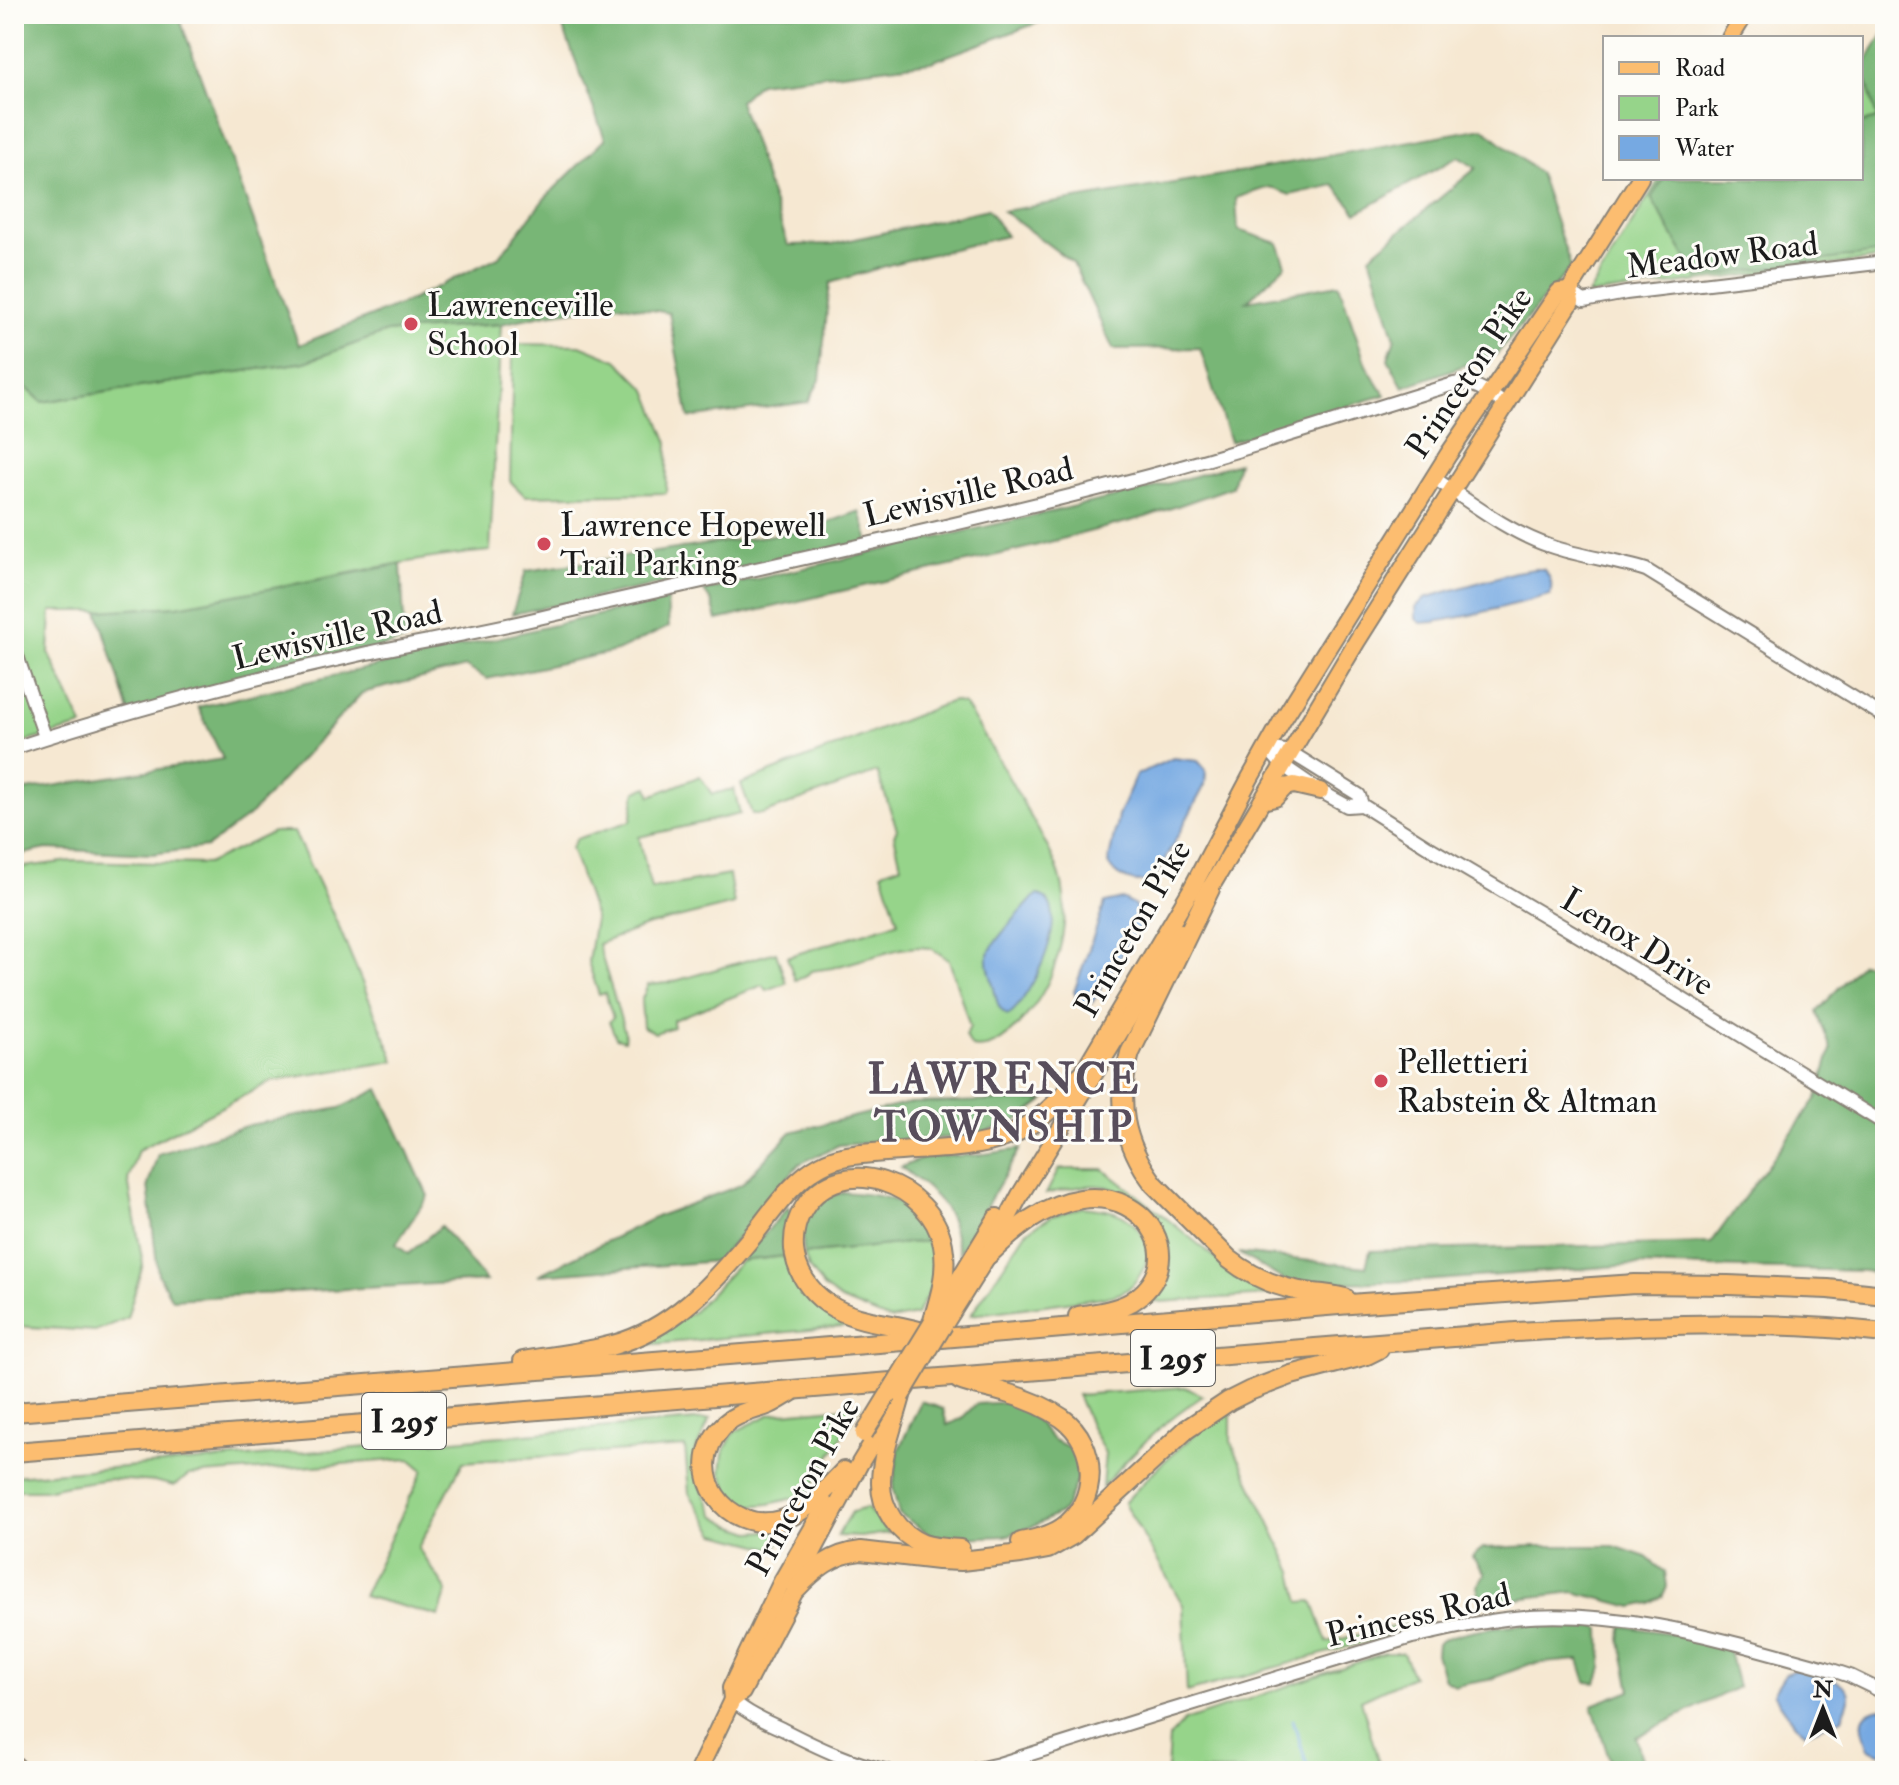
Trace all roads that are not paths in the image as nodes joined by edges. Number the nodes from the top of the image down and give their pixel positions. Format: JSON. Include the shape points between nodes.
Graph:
{"nodes":[{"id":1,"x":1745,"y":14,"type":"edge"},
{"id":2,"x":1731,"y":36,"type":"edge"},
{"id":3,"x":1639,"y":180,"type":"edge"},
{"id":4,"x":1885,"y":262,"type":"edge"},
{"id":5,"x":1569,"y":291,"type":"junction"},
{"id":6,"x":1489,"y":392,"type":"junction"},
{"id":7,"x":1506,"y":405,"type":"junction"},
{"id":8,"x":1434,"y":478,"type":"junction"},
{"id":9,"x":1452,"y":490,"type":"junction"},
{"id":10,"x":14,"y":647,"type":"edge"},
{"id":11,"x":1885,"y":717,"type":"edge"},
{"id":12,"x":45,"y":737,"type":"junction"},
{"id":13,"x":14,"y":748,"type":"edge"},
{"id":14,"x":1267,"y":748,"type":"junction"},
{"id":15,"x":1286,"y":758,"type":"junction"},
{"id":16,"x":1320,"y":791,"type":"junction"},
{"id":17,"x":1261,"y":802,"type":"junction"},
{"id":18,"x":1362,"y":805,"type":"junction"},
{"id":19,"x":1210,"y":889,"type":"junction"},
{"id":20,"x":1080,"y":1076,"type":"junction"},
{"id":21,"x":1885,"y":1124,"type":"edge"},
{"id":22,"x":988,"y":1255,"type":"junction"},
{"id":23,"x":957,"y":1281,"type":"junction"},
{"id":24,"x":1885,"y":1295,"type":"edge"},
{"id":25,"x":1363,"y":1303,"type":"junction"},
{"id":26,"x":937,"y":1330,"type":"junction"},
{"id":27,"x":1035,"y":1330,"type":"junction"},
{"id":28,"x":1885,"y":1333,"type":"edge"},
{"id":29,"x":1394,"y":1342,"type":"junction"},
{"id":30,"x":489,"y":1374,"type":"junction"},
{"id":31,"x":952,"y":1378,"type":"junction"},
{"id":32,"x":795,"y":1389,"type":"junction"},
{"id":33,"x":901,"y":1396,"type":"joint"},
{"id":34,"x":14,"y":1412,"type":"edge"},
{"id":35,"x":875,"y":1439,"type":"junction"},
{"id":36,"x":14,"y":1452,"type":"edge"},
{"id":37,"x":844,"y":1471,"type":"junction"},
{"id":38,"x":796,"y":1589,"type":"junction"},
{"id":39,"x":1885,"y":1693,"type":"edge"},
{"id":40,"x":732,"y":1700,"type":"junction"},
{"id":41,"x":14,"y":1764,"type":"edge"},
{"id":42,"x":21,"y":1771,"type":"edge"},
{"id":43,"x":698,"y":1771,"type":"edge"},
{"id":44,"x":889,"y":1771,"type":"edge"},
{"id":45,"x":968,"y":1771,"type":"edge"}],
"edges":[{"from":1,"to":2,"type":"main road"},
{"from":3,"to":5,"type":"main road","name":"Princeton Pike"},
{"from":4,"to":5,"type":"street","name":"Meadow Road","via":[[1584,301]]},
{"from":5,"to":6,"type":"main road","name":"Princeton Pike","via":[[1559,292]]},
{"from":5,"to":7,"type":"main road","name":"Princeton Pike","via":[[1571,302]]},
{"from":6,"to":7,"type":"street","name":"Lewisville Road"},
{"from":6,"to":8,"type":"main road","name":"Princeton Pike"},
{"from":6,"to":12,"type":"street","name":"Lewisville Road","via":[[1462,382],[1111,486],[304,668]]},
{"from":7,"to":9,"type":"main road","name":"Princeton Pike"},
{"from":8,"to":9,"type":"street"},
{"from":8,"to":14,"type":"main road","name":"Princeton Pike"},
{"from":9,"to":11,"type":"street","via":[[1527,537],[1646,570]]},
{"from":9,"to":15,"type":"main road","name":"Princeton Pike"},
{"from":10,"to":12,"type":"street"},
{"from":12,"to":13,"type":"street","name":"Lewisville Road"},
{"from":14,"to":15,"type":"street","name":"Lenox Drive"},
{"from":14,"to":20,"type":"main road","name":"Princeton Pike","via":[[1191,890]]},
{"from":15,"to":16,"type":"street","name":"Lenox Drive"},
{"from":15,"to":17,"type":"main road","name":"Princeton Pike"},
{"from":15,"to":18,"type":"street","name":"Lenox Drive","via":[[1359,795]]},
{"from":16,"to":17,"type":"main road","via":[[1294,785]]},
{"from":16,"to":18,"type":"street","name":"Lenox Drive","via":[[1347,806]]},
{"from":17,"to":19,"type":"main road","name":"Princeton Pike"},
{"from":18,"to":21,"type":"street","name":"Lenox Drive"},
{"from":19,"to":22,"type":"main road","name":"Princeton Pike"},
{"from":19,"to":25,"type":"highway","via":[[1130,1053],[1123,1105],[1129,1139],[1154,1184],[1242,1269],[1294,1290]]},
{"from":20,"to":23,"type":"main road","name":"Princeton Pike"},
{"from":20,"to":30,"type":"highway","via":[[1050,1111],[1007,1137],[975,1145],[851,1155],[822,1164],[797,1182],[705,1291],[668,1320],[614,1345],[514,1362]]},
{"from":22,"to":23,"type":"main road","name":"Princeton Pike"},
{"from":22,"to":27,"type":"highway","via":[[1033,1217],[1079,1199],[1118,1202],[1140,1213],[1153,1229],[1159,1262],[1151,1283],[1134,1300],[1051,1319]]},
{"from":23,"to":26,"type":"highway"},
{"from":23,"to":26,"type":"highway","via":[[935,1220],[895,1186],[857,1177],[834,1182],[814,1196],[799,1217],[794,1255],[802,1277],[817,1295],[856,1317]]},
{"from":23,"to":33,"type":"main road","name":"Princeton Pike","bridge":true},
{"from":24,"to":25,"type":"highway","number":"I 295","via":[[1635,1284]]},
{"from":25,"to":27,"type":"highway","number":"I 295"},
{"from":26,"to":27,"type":"highway","number":"I 295"},
{"from":26,"to":30,"type":"highway","number":"I 295"},
{"from":26,"to":35,"type":"main road","name":"Princeton Pike","bridge":true},
{"from":28,"to":29,"type":"highway","number":"I 295","via":[[1695,1323]]},
{"from":29,"to":31,"type":"highway","number":"I 295"},
{"from":29,"to":38,"type":"highway","via":[[1229,1401],[1187,1429],[1073,1535],[1048,1549],[961,1561],[852,1552],[818,1567]]},
{"from":30,"to":34,"type":"highway","number":"I 295"},
{"from":31,"to":32,"type":"highway","number":"I 295"},
{"from":31,"to":35,"type":"highway","via":[[1049,1411],[1078,1434],[1090,1479],[1084,1502],[1069,1522],[1053,1533],[1018,1543],[960,1549],[923,1544],[902,1531],[883,1500]]},
{"from":32,"to":36,"type":"highway","number":"I 295"},
{"from":32,"to":37,"type":"highway","via":[[721,1427],[707,1457],[713,1492],[726,1509],[744,1519],[778,1521],[801,1511]]},
{"from":33,"to":35,"type":"highway"},
{"from":35,"to":37,"type":"main road","name":"Princeton Pike"},
{"from":35,"to":38,"type":"main road","name":"Princeton Pike"},
{"from":37,"to":40,"type":"main road","name":"Princeton Pike","via":[[782,1581],[731,1688]]},
{"from":38,"to":40,"type":"main road","name":"Princeton Pike","via":[[742,1692]]},
{"from":39,"to":45,"type":"street","name":"Princess Road","via":[[1826,1668],[1661,1625],[1589,1616],[1516,1618],[1412,1637]]},
{"from":40,"to":43,"type":"main road","name":"Princeton Pike"},
{"from":40,"to":44,"type":"street","via":[[825,1751]]},
{"from":41,"to":42,"type":"main road"}]}
